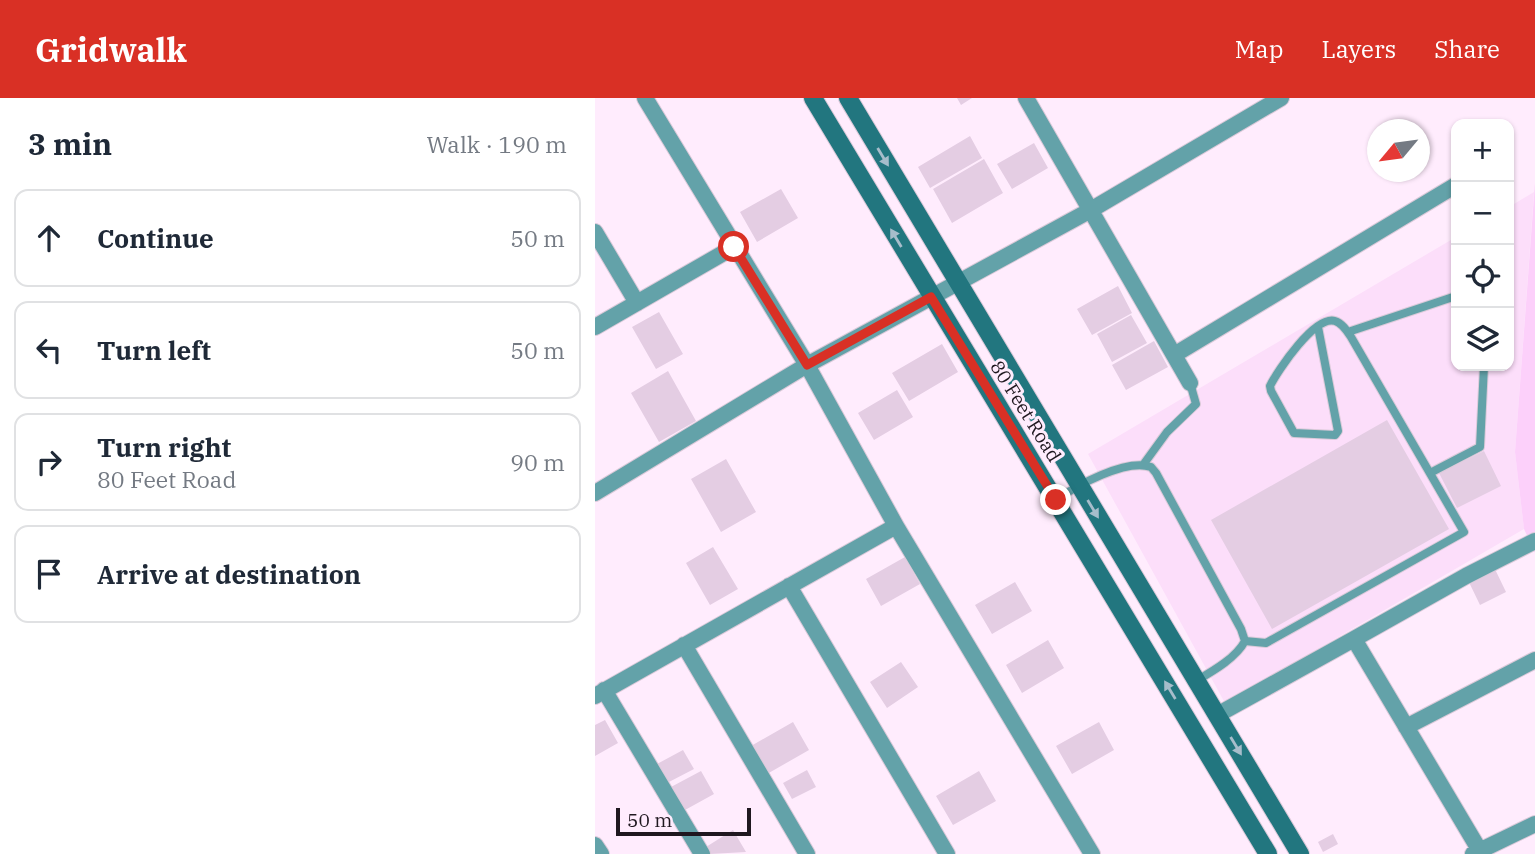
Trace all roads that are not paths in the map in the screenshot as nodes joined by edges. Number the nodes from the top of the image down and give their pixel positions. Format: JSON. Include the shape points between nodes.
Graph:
{"nodes":[{"id":1,"x":645,"y":98,"type":"edge"},
{"id":2,"x":813,"y":98,"type":"edge"},
{"id":3,"x":848,"y":98,"type":"edge"},
{"id":4,"x":1026,"y":98,"type":"edge"},
{"id":5,"x":1281,"y":98,"type":"edge"},
{"id":6,"x":1451,"y":189,"type":"edge"},
{"id":7,"x":1089,"y":211,"type":"junction"},
{"id":8,"x":595,"y":232,"type":"edge"},
{"id":9,"x":734,"y":247,"type":"junction"},
{"id":10,"x":958,"y":282,"type":"junction"},
{"id":11,"x":931,"y":297,"type":"junction"},
{"id":12,"x":1451,"y":298,"type":"edge"},
{"id":13,"x":637,"y":303,"type":"junction"},
{"id":14,"x":595,"y":327,"type":"edge"},
{"id":15,"x":1318,"y":327,"type":"junction"},
{"id":16,"x":1348,"y":332,"type":"junction"},
{"id":17,"x":1174,"y":355,"type":"junction"},
{"id":18,"x":807,"y":365,"type":"junction"},
{"id":19,"x":1484,"y":371,"type":"edge"},
{"id":20,"x":1190,"y":383,"type":"joint"},
{"id":21,"x":1143,"y":465,"type":"junction"},
{"id":22,"x":1430,"y":473,"type":"junction"},
{"id":23,"x":1079,"y":485,"type":"junction"},
{"id":24,"x":595,"y":493,"type":"edge"},
{"id":25,"x":1056,"y":500,"type":"junction"},
{"id":26,"x":896,"y":526,"type":"junction"},
{"id":27,"x":1535,"y":541,"type":"edge"},
{"id":28,"x":789,"y":586,"type":"junction"},
{"id":29,"x":1355,"y":639,"type":"junction"},
{"id":30,"x":1245,"y":641,"type":"junction"},
{"id":31,"x":684,"y":645,"type":"junction"},
{"id":32,"x":1535,"y":660,"type":"edge"},
{"id":33,"x":1196,"y":681,"type":"junction"},
{"id":34,"x":600,"y":693,"type":"edge"},
{"id":35,"x":1217,"y":715,"type":"junction"},
{"id":36,"x":1406,"y":727,"type":"junction"},
{"id":37,"x":1535,"y":824,"type":"edge"},
{"id":38,"x":595,"y":845,"type":"edge"},
{"id":39,"x":1476,"y":853,"type":"edge"},
{"id":40,"x":601,"y":854,"type":"edge"},
{"id":41,"x":702,"y":854,"type":"edge"},
{"id":42,"x":807,"y":854,"type":"edge"},
{"id":43,"x":947,"y":854,"type":"edge"},
{"id":44,"x":1092,"y":854,"type":"edge"},
{"id":45,"x":1268,"y":854,"type":"edge"},
{"id":46,"x":1300,"y":854,"type":"edge"}],
"edges":[{"from":1,"to":9,"type":"street"},
{"from":11,"to":2,"type":"main road","name":"80 Feet Road","one_way":true},
{"from":3,"to":10,"type":"main road","name":"80 Feet Road","one_way":true},
{"from":4,"to":7,"type":"street"},
{"from":5,"to":7,"type":"street"},
{"from":6,"to":17,"type":"street"},
{"from":7,"to":10,"type":"street"},
{"from":7,"to":17,"type":"street"},
{"from":8,"to":13,"type":"street"},
{"from":9,"to":13,"type":"street"},
{"from":9,"to":18,"type":"street"},
{"from":10,"to":11,"type":"street"},
{"from":10,"to":23,"type":"main road","name":"80 Feet Road"},
{"from":11,"to":18,"type":"street"},
{"from":11,"to":25,"type":"main road","name":"80 Feet Road"},
{"from":12,"to":16,"type":"lane"},
{"from":13,"to":14,"type":"street"},
{"from":15,"to":15,"type":"lane","via":[[1305,335],[1270,388],[1294,433],[1335,435],[1338,431]]},
{"from":15,"to":16,"type":"lane","via":[[1335,321]]},
{"from":16,"to":22,"type":"lane"},
{"from":17,"to":20,"type":"street"},
{"from":18,"to":24,"type":"street"},
{"from":18,"to":26,"type":"street"},
{"from":19,"to":22,"type":"lane","via":[[1480,447]]},
{"from":20,"to":21,"type":"lane","via":[[1196,404],[1167,432]]},
{"from":21,"to":23,"type":"lane"},
{"from":21,"to":30,"type":"lane","via":[[1156,473]]},
{"from":22,"to":30,"type":"lane","via":[[1464,532],[1266,643]]},
{"from":23,"to":25,"type":"lane"},
{"from":23,"to":33,"type":"main road","name":"80 Feet Road","one_way":true},
{"from":45,"to":25,"type":"main road","name":"80 Feet Road","one_way":true},
{"from":26,"to":28,"type":"street"},
{"from":26,"to":44,"type":"street"},
{"from":27,"to":29,"type":"street"},
{"from":28,"to":31,"type":"street"},
{"from":28,"to":43,"type":"street"},
{"from":29,"to":35,"type":"street"},
{"from":29,"to":36,"type":"street"},
{"from":30,"to":33,"type":"lane","via":[[1214,671]]},
{"from":31,"to":34,"type":"street"},
{"from":31,"to":42,"type":"street"},
{"from":32,"to":36,"type":"street"},
{"from":33,"to":35,"type":"main road","name":"80 Feet Road"},
{"from":34,"to":41,"type":"street"},
{"from":35,"to":46,"type":"main road","name":"80 Feet Road","one_way":true},
{"from":36,"to":39,"type":"street"},
{"from":37,"to":39,"type":"street"},
{"from":38,"to":40,"type":"street"}]}
